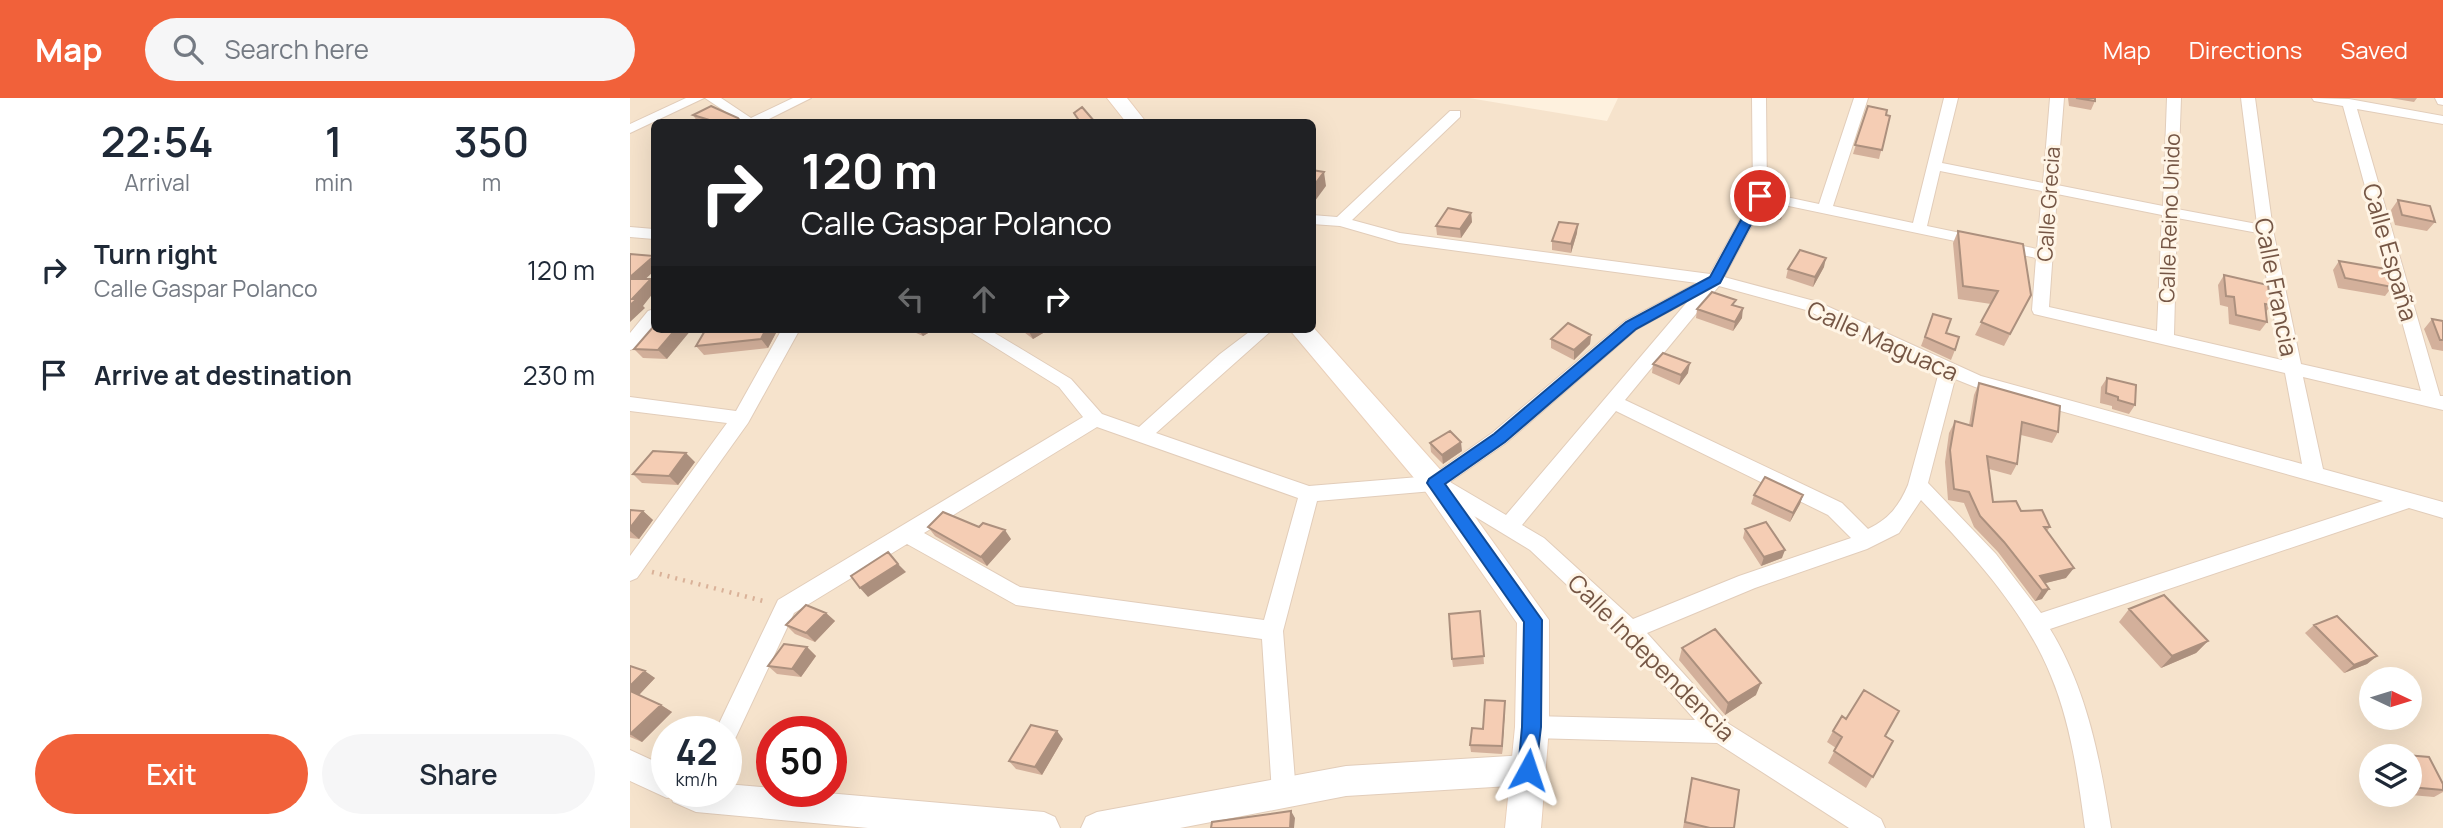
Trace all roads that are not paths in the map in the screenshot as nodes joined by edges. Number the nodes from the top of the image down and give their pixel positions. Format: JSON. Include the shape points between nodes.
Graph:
{"nodes":[{"id":1,"x":697,"y":98,"type":"edge"},
{"id":2,"x":712,"y":98,"type":"edge"},
{"id":3,"x":804,"y":98,"type":"edge"},
{"id":4,"x":1117,"y":98,"type":"edge"},
{"id":5,"x":1759,"y":98,"type":"edge"},
{"id":6,"x":1861,"y":98,"type":"edge"},
{"id":7,"x":1951,"y":98,"type":"edge"},
{"id":8,"x":2057,"y":98,"type":"edge"},
{"id":9,"x":2174,"y":98,"type":"edge"},
{"id":10,"x":2248,"y":98,"type":"edge"},
{"id":11,"x":2319,"y":98,"type":"edge"},
{"id":12,"x":2349,"y":103,"type":"junction"},
{"id":13,"x":1455,"y":114,"type":"dead end"},
{"id":14,"x":651,"y":119,"type":"edge"},
{"id":15,"x":652,"y":119,"type":"edge"},
{"id":16,"x":746,"y":119,"type":"edge"},
{"id":17,"x":758,"y":119,"type":"edge"},
{"id":18,"x":1134,"y":119,"type":"edge"},
{"id":19,"x":2443,"y":120,"type":"edge"},
{"id":20,"x":630,"y":129,"type":"edge"},
{"id":21,"x":1934,"y":166,"type":"junction"},
{"id":22,"x":2050,"y":189,"type":"junction"},
{"id":23,"x":1760,"y":196,"type":"junction"},
{"id":24,"x":1824,"y":210,"type":"junction"},
{"id":25,"x":2169,"y":211,"type":"junction"},
{"id":26,"x":1316,"y":219,"type":"edge"},
{"id":27,"x":1342,"y":222,"type":"junction"},
{"id":28,"x":1919,"y":229,"type":"junction"},
{"id":29,"x":2264,"y":230,"type":"junction"},
{"id":30,"x":643,"y":233,"type":"edge"},
{"id":31,"x":630,"y":245,"type":"edge"},
{"id":32,"x":2044,"y":255,"type":"junction"},
{"id":33,"x":1715,"y":280,"type":"junction"},
{"id":34,"x":651,"y":319,"type":"edge"},
{"id":35,"x":790,"y":333,"type":"edge"},
{"id":36,"x":982,"y":333,"type":"edge"},
{"id":37,"x":1259,"y":333,"type":"edge"},
{"id":38,"x":1304,"y":333,"type":"edge"},
{"id":39,"x":2165,"y":339,"type":"junction"},
{"id":40,"x":630,"y":344,"type":"edge"},
{"id":41,"x":2293,"y":368,"type":"junction"},
{"id":42,"x":1948,"y":370,"type":"junction"},
{"id":43,"x":2438,"y":401,"type":"edge"},
{"id":44,"x":1613,"y":402,"type":"junction"},
{"id":45,"x":630,"y":404,"type":"edge"},
{"id":46,"x":741,"y":418,"type":"junction"},
{"id":47,"x":1095,"y":419,"type":"junction"},
{"id":48,"x":1142,"y":435,"type":"junction"},
{"id":49,"x":2314,"y":475,"type":"junction"},
{"id":50,"x":1435,"y":483,"type":"junction"},
{"id":51,"x":1918,"y":485,"type":"junction"},
{"id":52,"x":1308,"y":494,"type":"junction"},
{"id":53,"x":2407,"y":501,"type":"junction"},
{"id":54,"x":2443,"y":510,"type":"edge"},
{"id":55,"x":1509,"y":526,"type":"junction"},
{"id":56,"x":906,"y":534,"type":"junction"},
{"id":57,"x":1866,"y":540,"type":"junction"},
{"id":58,"x":632,"y":569,"type":"edge"},
{"id":59,"x":2034,"y":625,"type":"junction"},
{"id":60,"x":1630,"y":630,"type":"junction"},
{"id":61,"x":1272,"y":631,"type":"junction"},
{"id":62,"x":734,"y":716,"type":"edge"},
{"id":63,"x":1532,"y":727,"type":"junction"},
{"id":64,"x":1721,"y":732,"type":"junction"},
{"id":65,"x":630,"y":765,"type":"edge"},
{"id":66,"x":1528,"y":770,"type":"junction"},
{"id":67,"x":651,"y":775,"type":"edge"},
{"id":68,"x":1284,"y":793,"type":"junction"},
{"id":69,"x":742,"y":798,"type":"edge"},
{"id":70,"x":1044,"y":828,"type":"edge"},
{"id":71,"x":1097,"y":828,"type":"edge"},
{"id":72,"x":1523,"y":828,"type":"edge"},
{"id":73,"x":1872,"y":828,"type":"edge"},
{"id":74,"x":2098,"y":828,"type":"edge"}],
"edges":[{"from":1,"to":15,"type":"street"},
{"from":2,"to":16,"type":"street"},
{"from":3,"to":17,"type":"street"},
{"from":4,"to":18,"type":"main road"},
{"from":5,"to":23,"type":"street"},
{"from":6,"to":24,"type":"street"},
{"from":7,"to":21,"type":"street"},
{"from":8,"to":22,"type":"street","name":"Calle Grecia"},
{"from":9,"to":25,"type":"street","name":"Calle Reino Unido"},
{"from":10,"to":29,"type":"street","name":"Calle Francia"},
{"from":11,"to":12,"type":"street"},
{"from":12,"to":19,"type":"street"},
{"from":12,"to":43,"type":"street","name":"Calle España"},
{"from":13,"to":27,"type":"street"},
{"from":14,"to":20,"type":"street"},
{"from":21,"to":22,"type":"street"},
{"from":21,"to":28,"type":"street"},
{"from":22,"to":25,"type":"street"},
{"from":22,"to":32,"type":"street","name":"Calle Grecia"},
{"from":23,"to":24,"type":"street"},
{"from":23,"to":33,"type":"street"},
{"from":24,"to":28,"type":"street"},
{"from":25,"to":29,"type":"street"},
{"from":25,"to":39,"type":"street","name":"Calle Reino Unido"},
{"from":26,"to":27,"type":"street","name":"Calle Maguaca"},
{"from":27,"to":33,"type":"street","name":"Calle Maguaca","via":[[1399,238]]},
{"from":28,"to":32,"type":"street"},
{"from":29,"to":41,"type":"street","name":"Calle Francia"},
{"from":30,"to":31,"type":"street"},
{"from":32,"to":39,"type":"street","name":"Calle Grecia","via":[[2040,310]]},
{"from":33,"to":42,"type":"street","name":"Calle Maguaca","via":[[1812,306]]},
{"from":33,"to":44,"type":"street"},
{"from":33,"to":50,"type":"street","via":[[1631,325],[1499,438]]},
{"from":34,"to":40,"type":"street"},
{"from":35,"to":46,"type":"street"},
{"from":36,"to":47,"type":"street","via":[[1065,383]]},
{"from":37,"to":48,"type":"street"},
{"from":38,"to":50,"type":"main road"},
{"from":39,"to":41,"type":"street"},
{"from":41,"to":43,"type":"street"},
{"from":41,"to":49,"type":"street","name":"Calle Francia"},
{"from":42,"to":49,"type":"street","name":"Calle Maguaca"},
{"from":42,"to":51,"type":"street"},
{"from":44,"to":55,"type":"street"},
{"from":44,"to":57,"type":"street","via":[[1835,509]]},
{"from":45,"to":46,"type":"street"},
{"from":46,"to":58,"type":"street"},
{"from":47,"to":48,"type":"street"},
{"from":47,"to":56,"type":"street"},
{"from":48,"to":52,"type":"street"},
{"from":49,"to":53,"type":"street","name":"Calle Maguaca"},
{"from":50,"to":52,"type":"street"},
{"from":50,"to":55,"type":"street","name":"Calle Independencia"},
{"from":50,"to":63,"type":"main road","via":[[1533,620]]},
{"from":51,"to":57,"type":"street","via":[[1892,527]]},
{"from":51,"to":59,"type":"street","via":[[2010,585]]},
{"from":52,"to":61,"type":"street"},
{"from":53,"to":54,"type":"street","name":"Calle Maguaca"},
{"from":53,"to":59,"type":"street"},
{"from":55,"to":60,"type":"street","name":"Calle Independencia","via":[[1537,544]]},
{"from":56,"to":61,"type":"street","via":[[1016,596]]},
{"from":56,"to":62,"type":"street","via":[[786,607]]},
{"from":57,"to":60,"type":"street"},
{"from":59,"to":74,"type":"street","via":[[2057,663],[2074,705],[2090,768]]},
{"from":60,"to":64,"type":"street","name":"Calle Independencia"},
{"from":61,"to":68,"type":"street"},
{"from":63,"to":64,"type":"street"},
{"from":63,"to":66,"type":"main road"},
{"from":64,"to":73,"type":"street","name":"Calle Independencia"},
{"from":65,"to":67,"type":"street"},
{"from":66,"to":68,"type":"street","via":[[1407,775]]},
{"from":66,"to":72,"type":"main road"},
{"from":68,"to":71,"type":"street"},
{"from":69,"to":70,"type":"street"}]}
